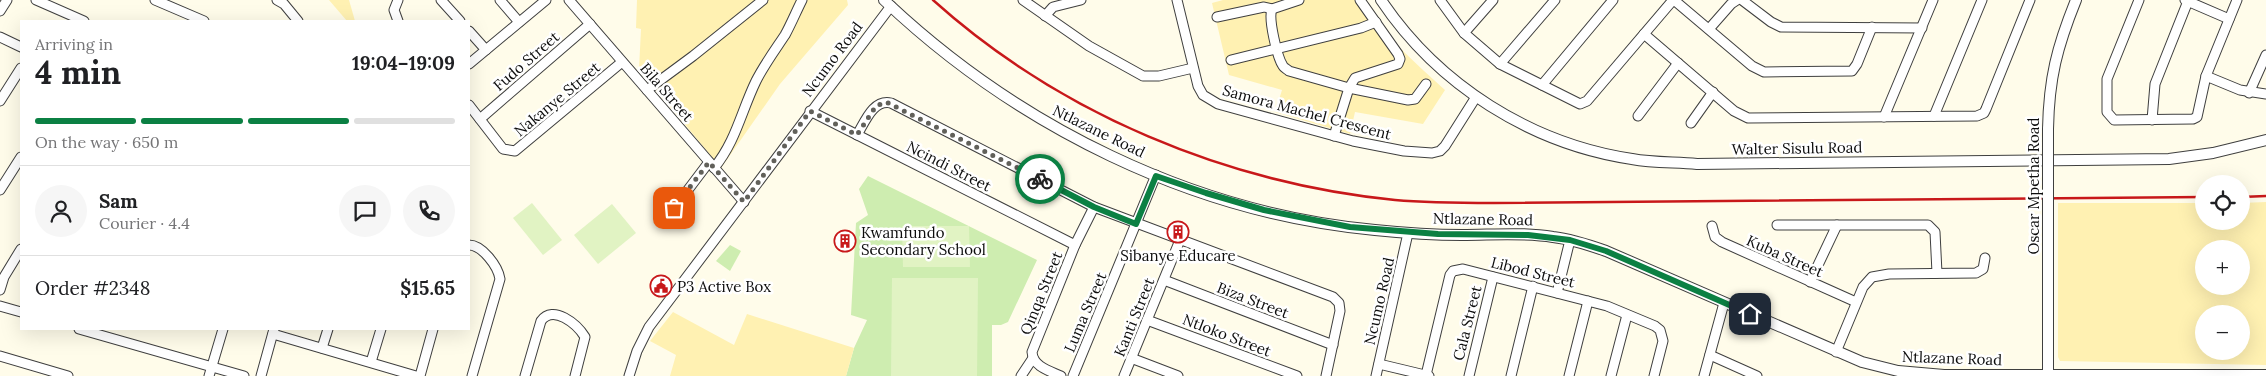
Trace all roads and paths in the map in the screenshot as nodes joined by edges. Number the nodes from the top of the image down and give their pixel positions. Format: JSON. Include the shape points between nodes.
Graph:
{"nodes":[{"id":1,"x":7,"y":0,"type":"edge"},
{"id":2,"x":36,"y":0,"type":"edge"},
{"id":3,"x":155,"y":0,"type":"edge"},
{"id":4,"x":277,"y":0,"type":"edge"},
{"id":5,"x":398,"y":0,"type":"edge"},
{"id":6,"x":441,"y":0,"type":"edge"},
{"id":7,"x":500,"y":0,"type":"edge"},
{"id":8,"x":546,"y":0,"type":"edge"},
{"id":9,"x":569,"y":0,"type":"edge"},
{"id":10,"x":762,"y":0,"type":"edge"},
{"id":11,"x":802,"y":0,"type":"edge"},
{"id":12,"x":1023,"y":0,"type":"edge"},
{"id":13,"x":1081,"y":0,"type":"edge"},
{"id":14,"x":1177,"y":0,"type":"edge"},
{"id":15,"x":1299,"y":0,"type":"edge"},
{"id":16,"x":1360,"y":0,"type":"edge"},
{"id":17,"x":1382,"y":0,"type":"edge"},
{"id":18,"x":1440,"y":0,"type":"edge"},
{"id":19,"x":1493,"y":0,"type":"edge"},
{"id":20,"x":1555,"y":0,"type":"edge"},
{"id":21,"x":1613,"y":0,"type":"edge"},
{"id":22,"x":1674,"y":0,"type":"edge"},
{"id":23,"x":1737,"y":0,"type":"edge"},
{"id":24,"x":1742,"y":0,"type":"edge"},
{"id":25,"x":1933,"y":0,"type":"edge"},
{"id":26,"x":1982,"y":0,"type":"edge"},
{"id":27,"x":2030,"y":0,"type":"edge"},
{"id":28,"x":2076,"y":0,"type":"edge"},
{"id":29,"x":2139,"y":0,"type":"edge"},
{"id":30,"x":2238,"y":0,"type":"edge"},
{"id":31,"x":2187,"y":1,"type":"edge"},
{"id":32,"x":887,"y":3,"type":"edge"},
{"id":33,"x":1272,"y":9,"type":"junction"},
{"id":34,"x":0,"y":11,"type":"edge"},
{"id":35,"x":1045,"y":16,"type":"junction"},
{"id":36,"x":1217,"y":17,"type":"dead end"},
{"id":37,"x":2230,"y":19,"type":"junction"},
{"id":38,"x":82,"y":20,"type":"edge"},
{"id":39,"x":202,"y":20,"type":"edge"},
{"id":40,"x":297,"y":20,"type":"edge"},
{"id":41,"x":398,"y":20,"type":"edge"},
{"id":42,"x":459,"y":20,"type":"edge"},
{"id":43,"x":519,"y":22,"type":"junction"},
{"id":44,"x":1376,"y":22,"type":"junction"},
{"id":45,"x":590,"y":24,"type":"junction"},
{"id":46,"x":1872,"y":27,"type":"junction"},
{"id":47,"x":1922,"y":28,"type":"junction"},
{"id":48,"x":1709,"y":29,"type":"junction"},
{"id":49,"x":470,"y":32,"type":"edge"},
{"id":50,"x":1464,"y":33,"type":"junction"},
{"id":51,"x":1644,"y":34,"type":"junction"},
{"id":52,"x":0,"y":37,"type":"edge"},
{"id":53,"x":20,"y":47,"type":"edge"},
{"id":54,"x":1278,"y":49,"type":"junction"},
{"id":55,"x":486,"y":50,"type":"junction"},
{"id":56,"x":2266,"y":55,"type":"edge"},
{"id":57,"x":1231,"y":60,"type":"dead end"},
{"id":58,"x":622,"y":62,"type":"junction"},
{"id":59,"x":470,"y":63,"type":"edge"},
{"id":60,"x":1678,"y":63,"type":"junction"},
{"id":61,"x":1500,"y":64,"type":"junction"},
{"id":62,"x":1193,"y":68,"type":"junction"},
{"id":63,"x":20,"y":70,"type":"edge"},
{"id":64,"x":2206,"y":76,"type":"junction"},
{"id":65,"x":1426,"y":84,"type":"dead end"},
{"id":66,"x":1542,"y":86,"type":"junction"},
{"id":67,"x":1349,"y":88,"type":"junction"},
{"id":68,"x":647,"y":90,"type":"junction"},
{"id":69,"x":1713,"y":92,"type":"junction"},
{"id":70,"x":2250,"y":93,"type":"junction"},
{"id":71,"x":2266,"y":94,"type":"edge"},
{"id":72,"x":1476,"y":97,"type":"junction"},
{"id":73,"x":0,"y":101,"type":"edge"},
{"id":74,"x":470,"y":106,"type":"edge"},
{"id":75,"x":810,"y":111,"type":"junction"},
{"id":76,"x":1638,"y":116,"type":"dead end"},
{"id":77,"x":1934,"y":116,"type":"junction"},
{"id":78,"x":1884,"y":117,"type":"junction"},
{"id":79,"x":480,"y":119,"type":"junction"},
{"id":80,"x":2152,"y":120,"type":"junction"},
{"id":81,"x":1691,"y":123,"type":"dead end"},
{"id":82,"x":857,"y":135,"type":"junction"},
{"id":83,"x":1334,"y":136,"type":"junction"},
{"id":84,"x":2266,"y":140,"type":"edge"},
{"id":85,"x":20,"y":159,"type":"edge"},
{"id":86,"x":712,"y":165,"type":"junction"},
{"id":87,"x":1156,"y":176,"type":"junction"},
{"id":88,"x":0,"y":190,"type":"edge"},
{"id":89,"x":744,"y":202,"type":"junction"},
{"id":90,"x":663,"y":206,"type":"dead end"},
{"id":91,"x":1094,"y":207,"type":"junction"},
{"id":92,"x":1136,"y":224,"type":"junction"},
{"id":93,"x":1778,"y":225,"type":"dead end"},
{"id":94,"x":1837,"y":225,"type":"junction"},
{"id":95,"x":1712,"y":226,"type":"dead end"},
{"id":96,"x":1408,"y":232,"type":"junction"},
{"id":97,"x":1180,"y":240,"type":"junction"},
{"id":98,"x":1570,"y":240,"type":"junction"},
{"id":99,"x":470,"y":245,"type":"edge"},
{"id":100,"x":1075,"y":245,"type":"junction"},
{"id":101,"x":1985,"y":258,"type":"dead end"},
{"id":102,"x":18,"y":261,"type":"edge"},
{"id":103,"x":1937,"y":273,"type":"junction"},
{"id":104,"x":1493,"y":276,"type":"junction"},
{"id":105,"x":1164,"y":280,"type":"junction"},
{"id":106,"x":1810,"y":282,"type":"junction"},
{"id":107,"x":1533,"y":286,"type":"junction"},
{"id":108,"x":0,"y":290,"type":"edge"},
{"id":109,"x":1558,"y":292,"type":"junction"},
{"id":110,"x":1588,"y":301,"type":"junction"},
{"id":111,"x":1856,"y":302,"type":"junction"},
{"id":112,"x":1724,"y":303,"type":"junction"},
{"id":113,"x":0,"y":306,"type":"edge"},
{"id":114,"x":20,"y":312,"type":"edge"},
{"id":115,"x":1627,"y":315,"type":"junction"},
{"id":116,"x":1147,"y":320,"type":"junction"},
{"id":117,"x":83,"y":330,"type":"edge"},
{"id":118,"x":223,"y":330,"type":"edge"},
{"id":119,"x":328,"y":330,"type":"edge"},
{"id":120,"x":381,"y":330,"type":"edge"},
{"id":121,"x":433,"y":330,"type":"edge"},
{"id":122,"x":273,"y":331,"type":"edge"},
{"id":123,"x":1333,"y":344,"type":"junction"},
{"id":124,"x":322,"y":348,"type":"junction"},
{"id":125,"x":1836,"y":352,"type":"junction"},
{"id":126,"x":1710,"y":355,"type":"junction"},
{"id":127,"x":0,"y":356,"type":"edge"},
{"id":128,"x":1033,"y":358,"type":"junction"},
{"id":129,"x":1132,"y":358,"type":"junction"},
{"id":130,"x":371,"y":362,"type":"junction"},
{"id":131,"x":1379,"y":364,"type":"junction"},
{"id":132,"x":212,"y":366,"type":"junction"},
{"id":133,"x":1944,"y":375,"type":"edge"},
{"id":134,"x":2048,"y":375,"type":"edge"},
{"id":135,"x":68,"y":376,"type":"edge"},
{"id":136,"x":209,"y":376,"type":"edge"},
{"id":137,"x":244,"y":376,"type":"edge"},
{"id":138,"x":261,"y":376,"type":"edge"},
{"id":139,"x":416,"y":376,"type":"edge"},
{"id":140,"x":420,"y":376,"type":"edge"},
{"id":141,"x":472,"y":376,"type":"edge"},
{"id":142,"x":525,"y":376,"type":"edge"},
{"id":143,"x":575,"y":376,"type":"edge"},
{"id":144,"x":629,"y":376,"type":"edge"},
{"id":145,"x":1021,"y":376,"type":"edge"},
{"id":146,"x":1061,"y":376,"type":"edge"},
{"id":147,"x":1073,"y":376,"type":"edge"},
{"id":148,"x":1124,"y":376,"type":"edge"},
{"id":149,"x":1178,"y":376,"type":"edge"},
{"id":150,"x":1297,"y":376,"type":"edge"},
{"id":151,"x":1326,"y":376,"type":"edge"},
{"id":152,"x":1376,"y":376,"type":"edge"},
{"id":153,"x":1427,"y":376,"type":"edge"},
{"id":154,"x":1468,"y":376,"type":"edge"},
{"id":155,"x":1510,"y":376,"type":"edge"},
{"id":156,"x":1569,"y":376,"type":"edge"},
{"id":157,"x":1611,"y":376,"type":"edge"},
{"id":158,"x":1654,"y":376,"type":"edge"},
{"id":159,"x":1704,"y":376,"type":"edge"},
{"id":160,"x":1757,"y":376,"type":"edge"},
{"id":161,"x":2266,"y":376,"type":"edge"}],
"edges":[{"from":1,"to":34,"type":"street"},
{"from":2,"to":38,"type":"street"},
{"from":3,"to":39,"type":"street"},
{"from":4,"to":40,"type":"street"},
{"from":5,"to":41,"type":"street","via":[[394,13]]},
{"from":6,"to":42,"type":"street"},
{"from":7,"to":43,"type":"street"},
{"from":8,"to":43,"type":"street"},
{"from":9,"to":45,"type":"street","name":"Bila Street"},
{"from":10,"to":68,"type":"street"},
{"from":11,"to":86,"type":"street","via":[[757,78],[727,152]]},
{"from":12,"to":35,"type":"street"},
{"from":13,"to":35,"type":"street","via":[[1053,7]]},
{"from":14,"to":62,"type":"street","name":"Samora Machel Crescent"},
{"from":15,"to":33,"type":"street"},
{"from":16,"to":44,"type":"street"},
{"from":17,"to":72,"type":"street","name":"Walter Sisulu Road","via":[[1424,53]]},
{"from":18,"to":50,"type":"street"},
{"from":19,"to":50,"type":"street"},
{"from":20,"to":61,"type":"street"},
{"from":21,"to":66,"type":"street"},
{"from":22,"to":48,"type":"street"},
{"from":22,"to":51,"type":"street"},
{"from":23,"to":48,"type":"street"},
{"from":24,"to":46,"type":"street","via":[[1781,27]]},
{"from":25,"to":47,"type":"street"},
{"from":26,"to":77,"type":"street"},
{"from":27,"to":77,"type":"street","via":[[1984,113],[1977,116]]},
{"from":28,"to":134,"type":"street","name":"Oscar Mpetha Road","bridge":true,"via":[[2054,61],[2048,101]]},
{"from":29,"to":80,"type":"street","via":[[2107,79],[2108,112],[2114,120]]},
{"from":30,"to":37,"type":"street"},
{"from":31,"to":37,"type":"street"},
{"from":31,"to":80,"type":"street","via":[[2155,84]]},
{"from":32,"to":75,"type":"street","name":"Ncumo Road"},
{"from":32,"to":87,"type":"street","name":"Ntlazane Road","via":[[965,69],[1026,110],[1076,139]]},
{"from":33,"to":36,"type":"street","via":[[1264,7]]},
{"from":33,"to":54,"type":"street","via":[[1270,20]]},
{"from":35,"to":62,"type":"street","via":[[1089,46],[1144,76]]},
{"from":37,"to":64,"type":"street"},
{"from":43,"to":55,"type":"street"},
{"from":44,"to":54,"type":"street"},
{"from":44,"to":67,"type":"street","via":[[1398,54],[1398,64],[1362,74]]},
{"from":45,"to":58,"type":"street","name":"Bila Street"},
{"from":45,"to":79,"type":"street","name":"Fudo Street"},
{"from":46,"to":47,"type":"street"},
{"from":46,"to":48,"type":"street","via":[[1855,68],[1835,72],[1760,71]]},
{"from":47,"to":78,"type":"street"},
{"from":49,"to":55,"type":"street"},
{"from":50,"to":61,"type":"street"},
{"from":51,"to":60,"type":"street"},
{"from":51,"to":66,"type":"street","via":[[1584,103],[1577,103]]},
{"from":52,"to":53,"type":"street"},
{"from":54,"to":57,"type":"street"},
{"from":54,"to":67,"type":"street","via":[[1282,65],[1289,71]]},
{"from":55,"to":59,"type":"street"},
{"from":56,"to":70,"type":"street"},
{"from":58,"to":68,"type":"street","name":"Bila Street"},
{"from":58,"to":79,"type":"street","name":"Nakanye Street","via":[[515,151],[503,149]]},
{"from":60,"to":69,"type":"street"},
{"from":60,"to":76,"type":"street"},
{"from":61,"to":66,"type":"street"},
{"from":62,"to":83,"type":"street","name":"Samora Machel Crescent","via":[[1198,86],[1207,99]]},
{"from":63,"to":73,"type":"street"},
{"from":64,"to":70,"type":"street"},
{"from":64,"to":80,"type":"street","via":[[2197,117],[2193,120]]},
{"from":65,"to":67,"type":"street","via":[[1415,98],[1408,100]]},
{"from":67,"to":83,"type":"street"},
{"from":68,"to":86,"type":"street","name":"Bila Street"},
{"from":69,"to":78,"type":"street","via":[[1737,113],[1748,118]]},
{"from":69,"to":81,"type":"street"},
{"from":70,"to":71,"type":"street"},
{"from":72,"to":83,"type":"street","name":"Samora Machel Crescent","via":[[1455,133],[1440,150],[1423,153],[1404,151]]},
{"from":72,"to":84,"type":"street","name":"Walter Sisulu Road","via":[[1509,118],[1574,146],[1632,160],[1697,164],[2168,159],[2213,153]]},
{"from":74,"to":79,"type":"street","name":"Nakanye Street"},
{"from":75,"to":82,"type":"street","name":"Ncindi Street"},
{"from":75,"to":89,"type":"street","name":"Ncumo Road"},
{"from":77,"to":78,"type":"street"},
{"from":82,"to":91,"type":"street","via":[[876,106],[891,102]]},
{"from":82,"to":100,"type":"street","name":"Ncindi Street"},
{"from":85,"to":88,"type":"street"},
{"from":86,"to":89,"type":"street","name":"Bila Street"},
{"from":86,"to":90,"type":"street","via":[[676,207],[669,209]]},
{"from":87,"to":92,"type":"street","name":"Luma Street"},
{"from":87,"to":96,"type":"street","name":"Ntlazane Road","via":[[1275,213],[1350,227]]},
{"from":89,"to":144,"type":"street","name":"Ncumo Road","via":[[649,328]]},
{"from":91,"to":92,"type":"street"},
{"from":91,"to":100,"type":"street","name":"Qinqa Street"},
{"from":92,"to":97,"type":"street"},
{"from":92,"to":147,"type":"street","name":"Luma Street"},
{"from":93,"to":94,"type":"street"},
{"from":94,"to":103,"type":"street","via":[[1931,226],[1935,232]]},
{"from":94,"to":106,"type":"street"},
{"from":95,"to":106,"type":"street","name":"Kuba Street","via":[[1715,237],[1722,242]]},
{"from":96,"to":98,"type":"street","name":"Ntlazane Road","via":[[1528,235]]},
{"from":96,"to":131,"type":"street","name":"Ncumo Road"},
{"from":97,"to":105,"type":"street","name":"Kanti Street"},
{"from":97,"to":123,"type":"street","via":[[1333,296],[1340,311]]},
{"from":98,"to":109,"type":"street"},
{"from":98,"to":112,"type":"street","name":"Ntlazane Road","via":[[1606,251]]},
{"from":99,"to":141,"type":"street","via":[[480,249],[498,270],[500,279]]},
{"from":100,"to":128,"type":"street","name":"Qinqa Street","via":[[1032,352]]},
{"from":101,"to":103,"type":"street","via":[[1983,269],[1978,272]]},
{"from":102,"to":108,"type":"street"},
{"from":103,"to":111,"type":"street","via":[[1872,277]]},
{"from":104,"to":107,"type":"street","name":"Libod Street"},
{"from":104,"to":153,"type":"street","name":"Libod Street","via":[[1463,269],[1450,276]]},
{"from":104,"to":154,"type":"street","name":"Cala Street"},
{"from":105,"to":116,"type":"street","name":"Kanti Street"},
{"from":105,"to":123,"type":"street","name":"Biza Street"},
{"from":106,"to":111,"type":"street","name":"Kuba Street"},
{"from":107,"to":109,"type":"street","name":"Libod Street"},
{"from":107,"to":155,"type":"street"},
{"from":109,"to":110,"type":"street","name":"Libod Street"},
{"from":110,"to":115,"type":"street","name":"Libod Street"},
{"from":110,"to":156,"type":"street"},
{"from":111,"to":125,"type":"street"},
{"from":112,"to":125,"type":"street","name":"Ntlazane Road"},
{"from":112,"to":126,"type":"street"},
{"from":113,"to":114,"type":"street"},
{"from":115,"to":157,"type":"street"},
{"from":115,"to":158,"type":"street","name":"Libod Street","via":[[1660,330],[1662,335]]},
{"from":116,"to":129,"type":"street","name":"Kanti Street"},
{"from":116,"to":150,"type":"street","name":"Ntloko Street"},
{"from":117,"to":132,"type":"street"},
{"from":118,"to":132,"type":"street"},
{"from":119,"to":124,"type":"street"},
{"from":120,"to":130,"type":"street"},
{"from":121,"to":140,"type":"street"},
{"from":122,"to":124,"type":"street"},
{"from":122,"to":138,"type":"street"},
{"from":123,"to":151,"type":"street"},
{"from":124,"to":130,"type":"street"},
{"from":125,"to":133,"type":"street","name":"Ntlazane Road","via":[[1898,372]]},
{"from":126,"to":159,"type":"street"},
{"from":126,"to":160,"type":"street"},
{"from":127,"to":135,"type":"street"},
{"from":128,"to":145,"type":"street"},
{"from":128,"to":146,"type":"street","name":"Qinqa Street","via":[[1036,364]]},
{"from":129,"to":148,"type":"street","name":"Kanti Street"},
{"from":129,"to":149,"type":"street"},
{"from":130,"to":139,"type":"street"},
{"from":131,"to":152,"type":"street","name":"Ncumo Road"},
{"from":131,"to":153,"type":"street"},
{"from":132,"to":136,"type":"street"},
{"from":132,"to":137,"type":"street"},
{"from":133,"to":134,"type":"street","name":"Ntlazane Road"},
{"from":134,"to":161,"type":"street","name":"Ntlazane Road"},
{"from":142,"to":143,"type":"street","via":[[541,321],[552,313],[561,316],[585,337]]}]}
